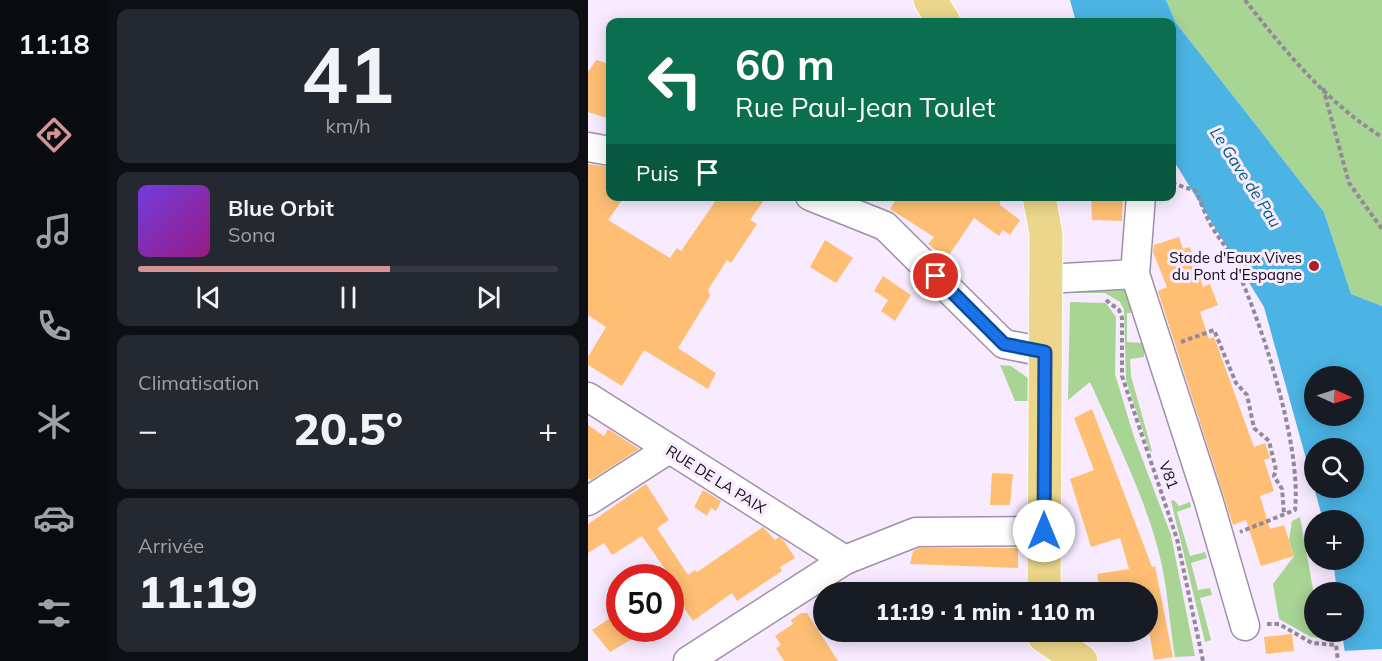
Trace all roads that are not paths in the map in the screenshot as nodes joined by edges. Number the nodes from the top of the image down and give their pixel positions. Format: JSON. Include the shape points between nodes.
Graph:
{"nodes":[{"id":1,"x":930,"y":0,"type":"edge"},
{"id":2,"x":941,"y":18,"type":"edge"},
{"id":3,"x":588,"y":147,"type":"edge"},
{"id":4,"x":606,"y":149,"type":"edge"},
{"id":5,"x":822,"y":201,"type":"edge"},
{"id":6,"x":1040,"y":201,"type":"edge"},
{"id":7,"x":1142,"y":201,"type":"edge"},
{"id":8,"x":1135,"y":274,"type":"junction"},
{"id":9,"x":1046,"y":279,"type":"junction"},
{"id":10,"x":1045,"y":352,"type":"junction"},
{"id":11,"x":588,"y":397,"type":"edge"},
{"id":12,"x":669,"y":449,"type":"junction"},
{"id":13,"x":588,"y":501,"type":"edge"},
{"id":14,"x":1044,"y":531,"type":"junction"},
{"id":15,"x":845,"y":560,"type":"junction"},
{"id":16,"x":1044,"y":582,"type":"edge"},
{"id":17,"x":1245,"y":626,"type":"road end"},
{"id":18,"x":1043,"y":643,"type":"edge"},
{"id":19,"x":688,"y":661,"type":"edge"},
{"id":20,"x":1081,"y":661,"type":"edge"}],
"edges":[{"from":1,"to":2,"type":"main road"},
{"from":3,"to":4,"type":"street"},
{"from":5,"to":10,"type":"street","via":[[885,226],[1004,344]]},
{"from":6,"to":9,"type":"main road","via":[[1046,234]]},
{"from":7,"to":8,"type":"street"},
{"from":8,"to":9,"type":"street"},
{"from":8,"to":17,"type":"street"},
{"from":9,"to":10,"type":"main road"},
{"from":10,"to":14,"type":"main road"},
{"from":11,"to":12,"type":"street","name":"RUE DE LA PAIX"},
{"from":12,"to":13,"type":"street"},
{"from":12,"to":15,"type":"street","name":"RUE DE LA PAIX"},
{"from":14,"to":15,"type":"street","via":[[916,532]]},
{"from":14,"to":16,"type":"main road"},
{"from":15,"to":19,"type":"street"},
{"from":18,"to":20,"type":"main road"}]}
